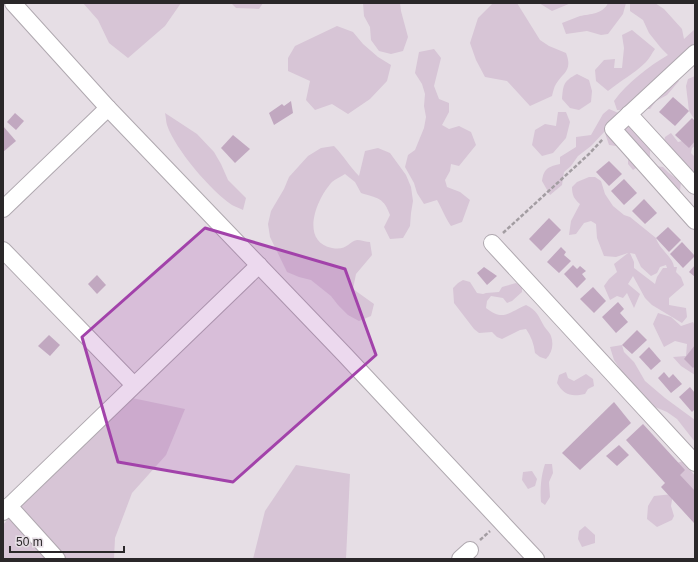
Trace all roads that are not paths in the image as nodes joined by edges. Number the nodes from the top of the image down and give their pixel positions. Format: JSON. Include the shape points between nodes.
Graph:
{"nodes":[{"id":1,"x":13,"y":3,"type":"edge"},
{"id":2,"x":695,"y":52,"type":"edge"},
{"id":3,"x":108,"y":108,"type":"junction"},
{"id":4,"x":629,"y":114,"type":"junction"},
{"id":5,"x":695,"y":186,"type":"edge"},
{"id":6,"x":3,"y":209,"type":"edge"},
{"id":7,"x":695,"y":221,"type":"edge"},
{"id":8,"x":492,"y":243,"type":"road end"},
{"id":9,"x":3,"y":250,"type":"edge"},
{"id":10,"x":259,"y":265,"type":"junction"},
{"id":11,"x":134,"y":385,"type":"junction"},
{"id":12,"x":695,"y":463,"type":"edge"},
{"id":13,"x":6,"y":509,"type":"edge"},
{"id":14,"x":58,"y":559,"type":"edge"},
{"id":15,"x":536,"y":559,"type":"edge"}],
"edges":[{"from":1,"to":3,"type":"street"},
{"from":2,"to":4,"type":"street"},
{"from":3,"to":6,"type":"street"},
{"from":3,"to":10,"type":"street"},
{"from":4,"to":5,"type":"street"},
{"from":4,"to":7,"type":"street","via":[[612,129]]},
{"from":8,"to":12,"type":"street"},
{"from":9,"to":11,"type":"street"},
{"from":10,"to":11,"type":"street"},
{"from":10,"to":15,"type":"street"},
{"from":11,"to":13,"type":"street"},
{"from":13,"to":14,"type":"street"}]}
